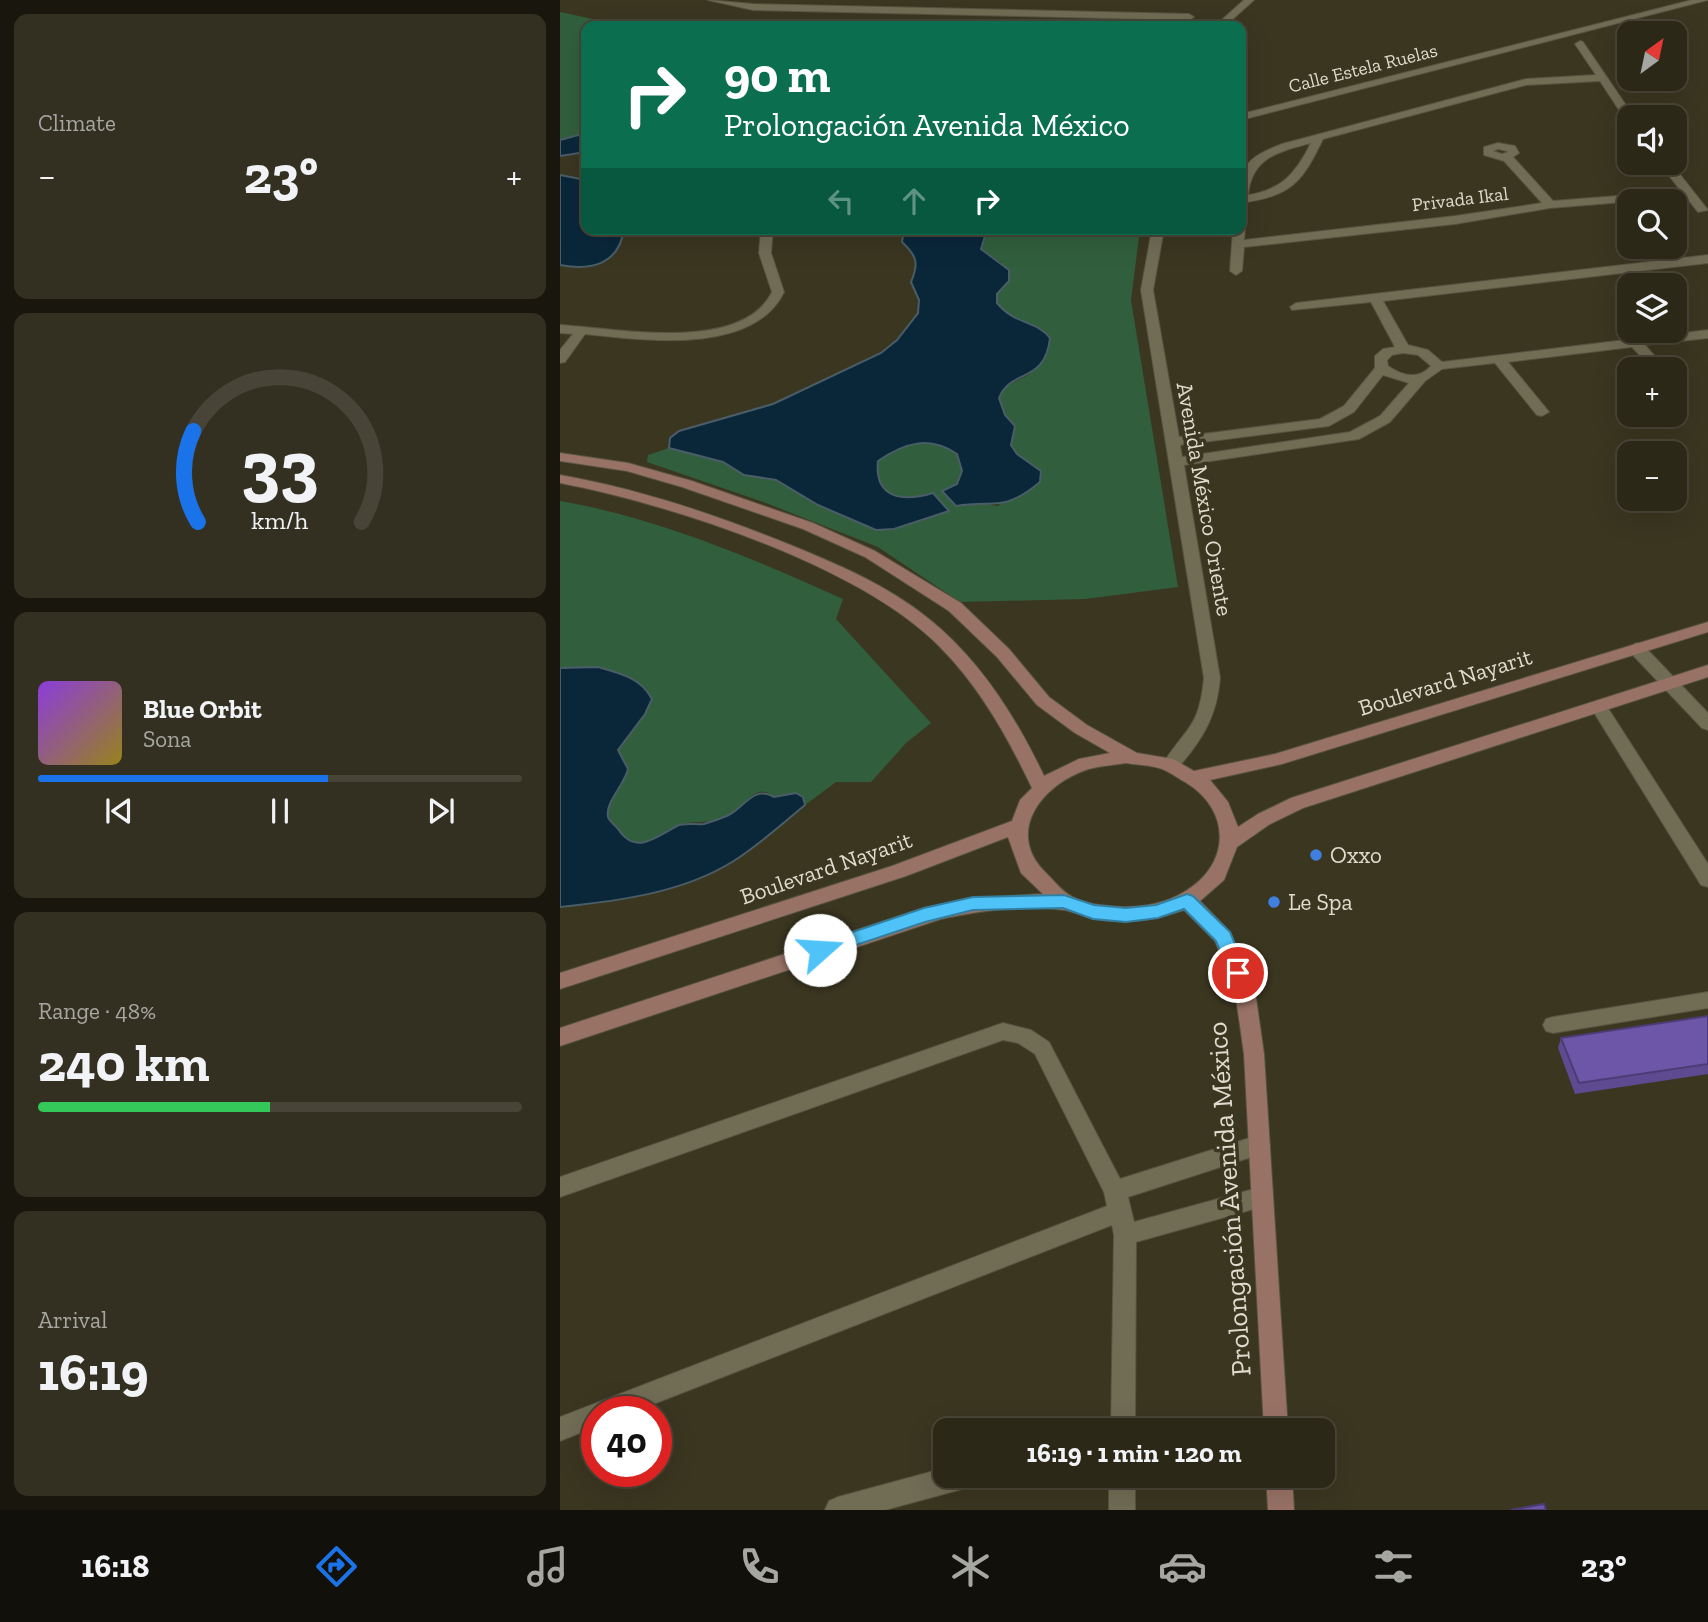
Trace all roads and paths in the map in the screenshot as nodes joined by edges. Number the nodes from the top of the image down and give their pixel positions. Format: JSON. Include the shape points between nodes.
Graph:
{"nodes":[{"id":1,"x":713,"y":0,"type":"edge"},
{"id":2,"x":1249,"y":0,"type":"edge"},
{"id":3,"x":1703,"y":0,"type":"edge"},
{"id":4,"x":757,"y":3,"type":"edge"},
{"id":5,"x":1189,"y":16,"type":"dead end"},
{"id":6,"x":1226,"y":21,"type":"edge"},
{"id":7,"x":1580,"y":44,"type":"dead end"},
{"id":8,"x":1605,"y":78,"type":"junction"},
{"id":9,"x":1622,"y":105,"type":"edge"},
{"id":10,"x":1246,"y":116,"type":"edge"},
{"id":11,"x":1318,"y":139,"type":"junction"},
{"id":12,"x":1507,"y":158,"type":"dead end"},
{"id":13,"x":1246,"y":174,"type":"edge"},
{"id":14,"x":1687,"y":194,"type":"edge"},
{"id":15,"x":1246,"y":200,"type":"edge"},
{"id":16,"x":1617,"y":200,"type":"edge"},
{"id":17,"x":1550,"y":205,"type":"junction"},
{"id":18,"x":1702,"y":210,"type":"dead end"},
{"id":19,"x":764,"y":235,"type":"edge"},
{"id":20,"x":1156,"y":235,"type":"edge"},
{"id":21,"x":1239,"y":235,"type":"edge"},
{"id":22,"x":1238,"y":244,"type":"junction"},
{"id":23,"x":1708,"y":259,"type":"edge"},
{"id":24,"x":1236,"y":271,"type":"dead end"},
{"id":25,"x":1375,"y":298,"type":"junction"},
{"id":26,"x":1296,"y":307,"type":"dead end"},
{"id":27,"x":560,"y":329,"type":"edge"},
{"id":28,"x":582,"y":330,"type":"junction"},
{"id":29,"x":1708,"y":334,"type":"edge"},
{"id":30,"x":1687,"y":337,"type":"edge"},
{"id":31,"x":1636,"y":343,"type":"joint"},
{"id":32,"x":1403,"y":349,"type":"junction"},
{"id":33,"x":1649,"y":357,"type":"edge"},
{"id":34,"x":560,"y":359,"type":"edge"},
{"id":35,"x":1499,"y":359,"type":"junction"},
{"id":36,"x":1438,"y":366,"type":"junction"},
{"id":37,"x":1382,"y":368,"type":"junction"},
{"id":38,"x":1420,"y":379,"type":"junction"},
{"id":39,"x":1542,"y":411,"type":"dead end"},
{"id":40,"x":1173,"y":442,"type":"junction"},
{"id":41,"x":560,"y":457,"type":"edge"},
{"id":42,"x":1176,"y":462,"type":"junction"},
{"id":43,"x":560,"y":479,"type":"edge"},
{"id":44,"x":955,"y":607,"type":"junction"},
{"id":45,"x":924,"y":623,"type":"junction"},
{"id":46,"x":1708,"y":628,"type":"edge"},
{"id":47,"x":1636,"y":648,"type":"junction"},
{"id":48,"x":1708,"y":671,"type":"edge"},
{"id":49,"x":1669,"y":684,"type":"junction"},
{"id":50,"x":1598,"y":706,"type":"junction"},
{"id":51,"x":1708,"y":724,"type":"edge"},
{"id":52,"x":1131,"y":757,"type":"junction"},
{"id":53,"x":1171,"y":765,"type":"junction"},
{"id":54,"x":1195,"y":777,"type":"junction"},
{"id":55,"x":1040,"y":787,"type":"junction"},
{"id":56,"x":1017,"y":827,"type":"junction"},
{"id":57,"x":1231,"y":842,"type":"junction"},
{"id":58,"x":1708,"y":880,"type":"edge"},
{"id":59,"x":1187,"y":900,"type":"junction"},
{"id":60,"x":1064,"y":902,"type":"junction"},
{"id":61,"x":560,"y":981,"type":"edge"},
{"id":62,"x":1708,"y":1000,"type":"edge"},
{"id":63,"x":1553,"y":1025,"type":"dead end"},
{"id":64,"x":560,"y":1037,"type":"edge"},
{"id":65,"x":1259,"y":1146,"type":"junction"},
{"id":66,"x":560,"y":1187,"type":"edge"},
{"id":67,"x":1261,"y":1197,"type":"junction"},
{"id":68,"x":1118,"y":1201,"type":"junction"},
{"id":69,"x":1125,"y":1236,"type":"junction"},
{"id":70,"x":641,"y":1396,"type":"edge"},
{"id":71,"x":1123,"y":1418,"type":"edge"},
{"id":72,"x":1275,"y":1418,"type":"edge"},
{"id":73,"x":581,"y":1421,"type":"edge"},
{"id":74,"x":560,"y":1429,"type":"edge"},
{"id":75,"x":933,"y":1484,"type":"edge"},
{"id":76,"x":1122,"y":1488,"type":"edge"},
{"id":77,"x":1280,"y":1488,"type":"edge"},
{"id":78,"x":838,"y":1510,"type":"edge"},
{"id":79,"x":1122,"y":1510,"type":"edge"},
{"id":80,"x":1281,"y":1510,"type":"edge"}],
"edges":[{"from":1,"to":4,"type":"street"},
{"from":2,"to":6,"type":"street"},
{"from":3,"to":10,"type":"street","name":"Calle Estela Ruelas"},
{"from":4,"to":5,"type":"street"},
{"from":7,"to":8,"type":"street"},
{"from":8,"to":9,"type":"street"},
{"from":8,"to":11,"type":"street","via":[[1527,82]]},
{"from":11,"to":13,"type":"street","via":[[1267,153]]},
{"from":11,"to":15,"type":"street","via":[[1295,183]]},
{"from":12,"to":17,"type":"street"},
{"from":14,"to":18,"type":"street"},
{"from":16,"to":17,"type":"street","name":"Privada Ikal"},
{"from":17,"to":22,"type":"street","name":"Privada Ikal"},
{"from":19,"to":28,"type":"street","via":[[766,260],[778,292],[773,306],[754,317],[706,335],[668,338]]},
{"from":20,"to":40,"type":"street","name":"Avenida México Oriente","via":[[1147,290]]},
{"from":21,"to":22,"type":"street"},
{"from":22,"to":24,"type":"street"},
{"from":23,"to":25,"type":"street"},
{"from":25,"to":26,"type":"street"},
{"from":25,"to":32,"type":"street"},
{"from":27,"to":28,"type":"street"},
{"from":28,"to":34,"type":"street"},
{"from":29,"to":30,"type":"street"},
{"from":31,"to":33,"type":"street"},
{"from":31,"to":35,"type":"street"},
{"from":32,"to":36,"type":"street","via":[[1433,357]]},
{"from":32,"to":37,"type":"street","via":[[1380,359]]},
{"from":35,"to":36,"type":"street"},
{"from":35,"to":39,"type":"street"},
{"from":36,"to":38,"type":"street","via":[[1433,374]]},
{"from":37,"to":38,"type":"street","via":[[1391,375]]},
{"from":37,"to":40,"type":"street","via":[[1349,410],[1324,422]]},
{"from":38,"to":42,"type":"street","via":[[1385,419],[1354,436]]},
{"from":40,"to":42,"type":"street","name":"Avenida México Oriente"},
{"from":41,"to":44,"type":"street","via":[[628,467],[808,526],[870,554]]},
{"from":42,"to":53,"type":"street","name":"Avenida México Oriente","via":[[1212,678],[1210,708],[1195,737]]},
{"from":43,"to":45,"type":"street","via":[[657,502],[784,548],[859,582]]},
{"from":44,"to":45,"type":"street"},
{"from":44,"to":52,"type":"street","via":[[1003,653],[1043,701]]},
{"from":45,"to":55,"type":"street","via":[[1004,712]]},
{"from":46,"to":47,"type":"street","name":"Boulevard Nayarit"},
{"from":47,"to":49,"type":"street"},
{"from":47,"to":54,"type":"street","name":"Boulevard Nayarit","via":[[1276,760]]},
{"from":48,"to":49,"type":"street"},
{"from":49,"to":50,"type":"street"},
{"from":49,"to":51,"type":"street"},
{"from":50,"to":57,"type":"street","via":[[1297,803]]},
{"from":50,"to":58,"type":"street"},
{"from":52,"to":53,"type":"street"},
{"from":52,"to":55,"type":"street","via":[[1081,764]]},
{"from":53,"to":54,"type":"street"},
{"from":54,"to":57,"type":"street","via":[[1215,795],[1228,817]]},
{"from":55,"to":56,"type":"street","via":[[1025,805]]},
{"from":56,"to":60,"type":"street","via":[[1026,869]]},
{"from":56,"to":61,"type":"street","name":"Boulevard Nayarit","via":[[899,872]]},
{"from":57,"to":59,"type":"street","via":[[1217,874]]},
{"from":59,"to":60,"type":"street","via":[[1158,911],[1126,915],[1093,912]]},
{"from":59,"to":65,"type":"street","name":"Prolongación Avenida México","via":[[1223,937],[1245,991]]},
{"from":60,"to":64,"type":"street","via":[[973,904],[924,915]]},
{"from":62,"to":63,"type":"street"},
{"from":65,"to":67,"type":"street","name":"Prolongación Avenida México"},
{"from":65,"to":68,"type":"street"},
{"from":66,"to":68,"type":"street","via":[[1003,1031],[1024,1036],[1042,1048]]},
{"from":67,"to":69,"type":"street"},
{"from":67,"to":72,"type":"street","name":"Prolongación Avenida México"},
{"from":68,"to":69,"type":"street"},
{"from":68,"to":70,"type":"street"},
{"from":69,"to":71,"type":"street"},
{"from":73,"to":74,"type":"street"},
{"from":75,"to":78,"type":"street"},
{"from":76,"to":79,"type":"street"},
{"from":77,"to":80,"type":"street"}]}
